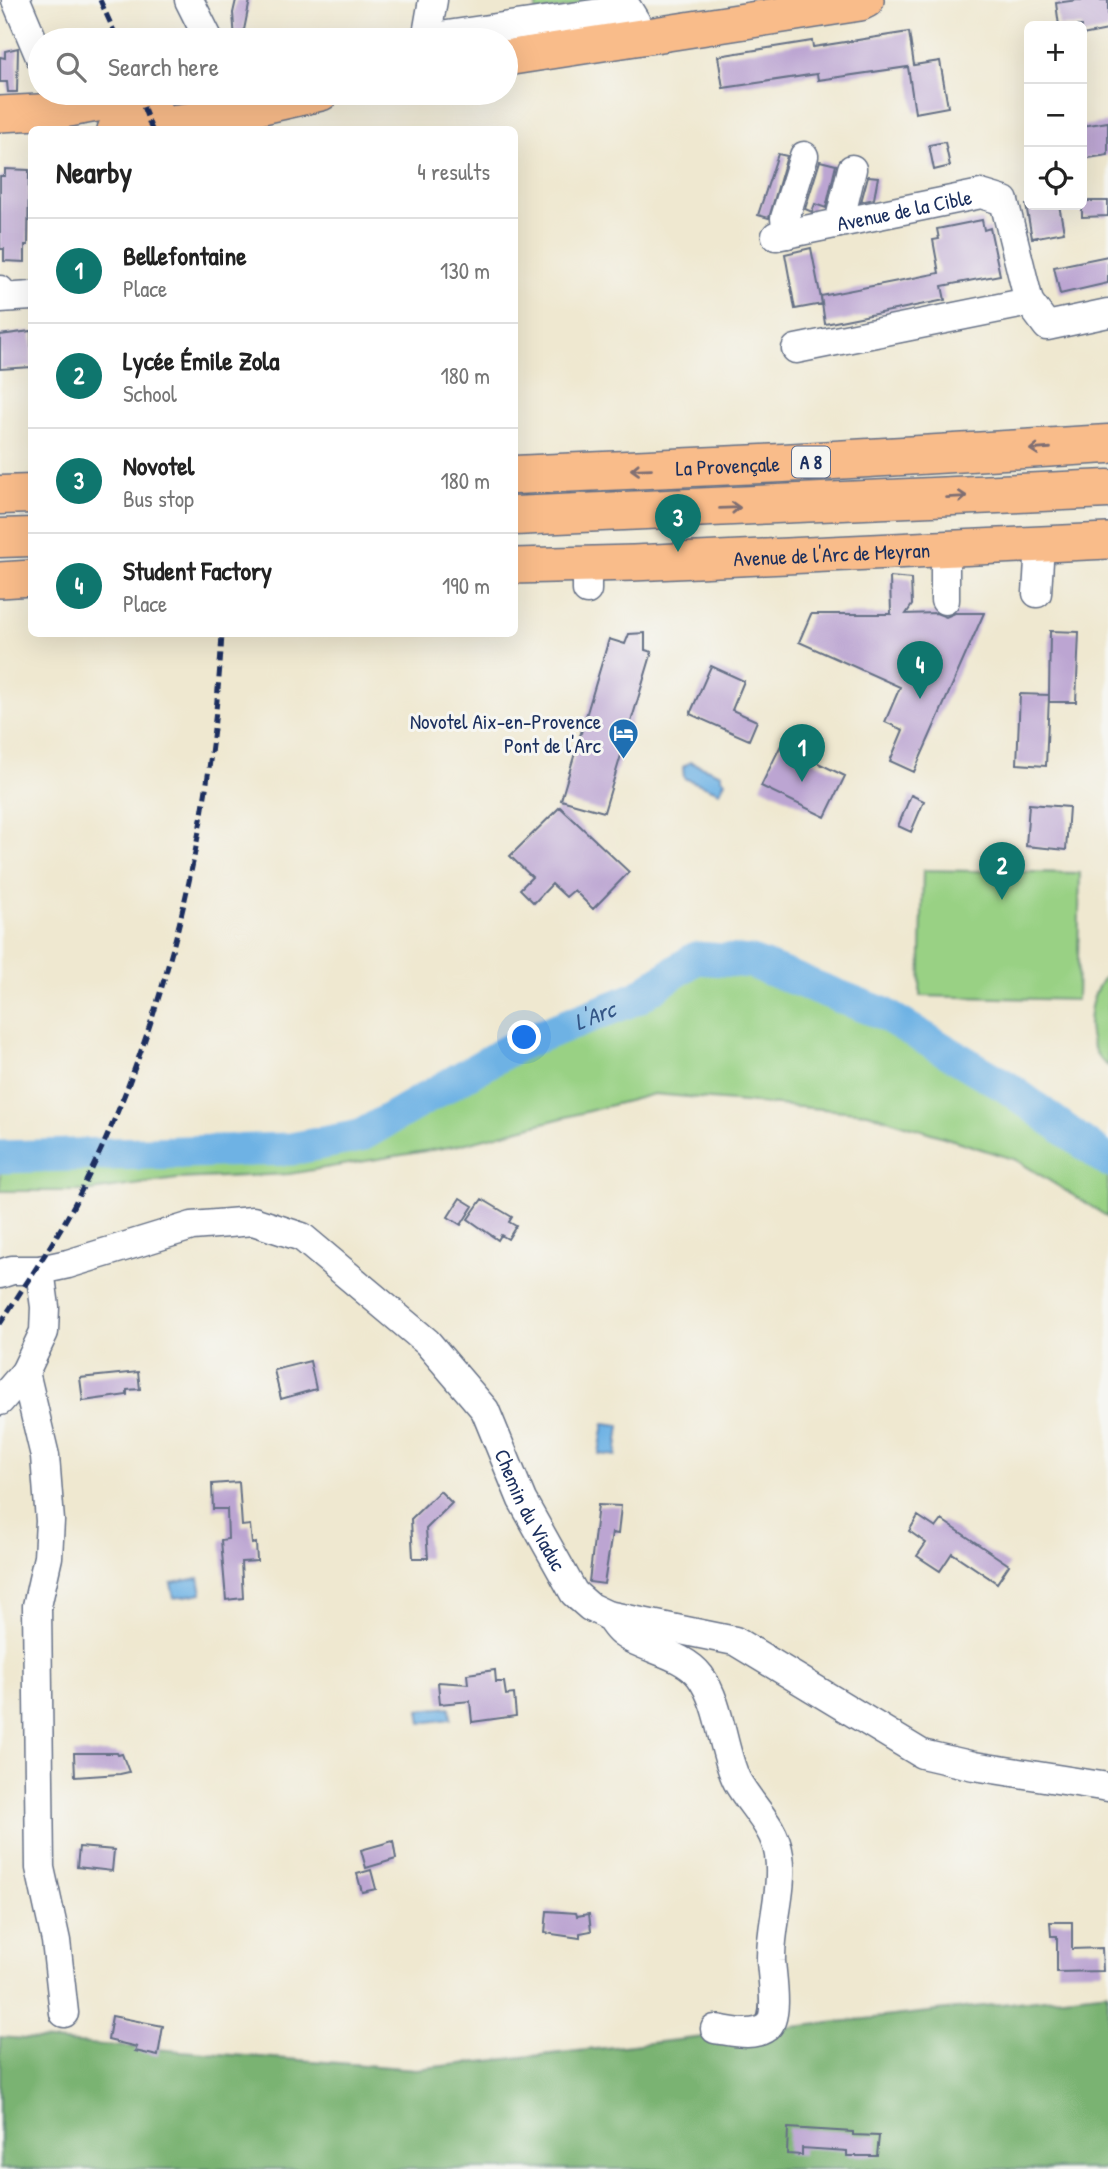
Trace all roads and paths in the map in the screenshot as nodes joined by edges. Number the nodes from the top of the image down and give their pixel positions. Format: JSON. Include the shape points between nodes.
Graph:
{"nodes":[{"id":1,"x":16,"y":0,"type":"edge"},
{"id":2,"x":182,"y":0,"type":"edge"},
{"id":3,"x":189,"y":0,"type":"edge"},
{"id":4,"x":433,"y":0,"type":"edge"},
{"id":5,"x":765,"y":0,"type":"edge"},
{"id":6,"x":866,"y":0,"type":"edge"},
{"id":7,"x":636,"y":22,"type":"junction"},
{"id":8,"x":0,"y":26,"type":"edge"},
{"id":9,"x":28,"y":27,"type":"joint"},
{"id":10,"x":188,"y":28,"type":"edge"},
{"id":11,"x":203,"y":28,"type":"edge"},
{"id":12,"x":428,"y":28,"type":"edge"},
{"id":13,"x":500,"y":28,"type":"edge"},
{"id":14,"x":518,"y":42,"type":"edge"},
{"id":15,"x":518,"y":56,"type":"edge"},
{"id":16,"x":198,"y":105,"type":"edge"},
{"id":17,"x":270,"y":105,"type":"edge"},
{"id":18,"x":161,"y":109,"type":"edge"},
{"id":19,"x":58,"y":111,"type":"edge"},
{"id":20,"x":0,"y":114,"type":"edge"},
{"id":21,"x":124,"y":126,"type":"edge"},
{"id":22,"x":0,"y":133,"type":"edge"},
{"id":23,"x":28,"y":134,"type":"edge"},
{"id":24,"x":804,"y":156,"type":"dead end"},
{"id":25,"x":852,"y":169,"type":"dead end"},
{"id":26,"x":839,"y":223,"type":"junction"},
{"id":27,"x":0,"y":290,"type":"edge"},
{"id":28,"x":28,"y":296,"type":"edge"},
{"id":29,"x":1030,"y":302,"type":"junction"},
{"id":30,"x":1108,"y":313,"type":"edge"},
{"id":31,"x":796,"y":349,"type":"dead end"},
{"id":32,"x":1108,"y":444,"type":"edge"},
{"id":33,"x":518,"y":475,"type":"edge"},
{"id":34,"x":1108,"y":489,"type":"edge"},
{"id":35,"x":28,"y":494,"type":"edge"},
{"id":36,"x":0,"y":495,"type":"edge"},
{"id":37,"x":518,"y":516,"type":"edge"},
{"id":38,"x":28,"y":537,"type":"edge"},
{"id":39,"x":0,"y":538,"type":"edge"},
{"id":40,"x":1108,"y":541,"type":"edge"},
{"id":41,"x":1040,"y":545,"type":"junction"},
{"id":42,"x":945,"y":549,"type":"junction"},
{"id":43,"x":518,"y":567,"type":"edge"},
{"id":44,"x":28,"y":579,"type":"edge"},
{"id":45,"x":0,"y":580,"type":"edge"},
{"id":46,"x":1037,"y":593,"type":"dead end"},
{"id":47,"x":945,"y":600,"type":"dead end"},
{"id":48,"x":40,"y":1270,"type":"junction"},
{"id":49,"x":0,"y":1274,"type":"edge"},
{"id":50,"x":24,"y":1372,"type":"junction"},
{"id":51,"x":0,"y":1401,"type":"edge"},
{"id":52,"x":607,"y":1615,"type":"junction"},
{"id":53,"x":1108,"y":1787,"type":"edge"},
{"id":54,"x":64,"y":2013,"type":"dead end"},
{"id":55,"x":715,"y":2029,"type":"dead end"}],
"edges":[{"from":1,"to":9,"type":"street"},
{"from":2,"to":10,"type":"street"},
{"from":3,"to":11,"type":"street"},
{"from":4,"to":12,"type":"street"},
{"from":5,"to":7,"type":"main road"},
{"from":6,"to":15,"type":"main road"},
{"from":7,"to":13,"type":"street","via":[[628,9]]},
{"from":7,"to":14,"type":"main road"},
{"from":8,"to":9,"type":"street"},
{"from":16,"to":18,"type":"street"},
{"from":17,"to":18,"type":"main road","via":[[209,118]]},
{"from":18,"to":19,"type":"main road"},
{"from":18,"to":21,"type":"main road"},
{"from":19,"to":20,"type":"main road"},
{"from":22,"to":23,"type":"main road"},
{"from":24,"to":26,"type":"street","name":"Avenue de la Cible","via":[[781,235]]},
{"from":25,"to":26,"type":"street"},
{"from":26,"to":29,"type":"street","name":"Avenue de la Cible","via":[[981,194],[1004,201]]},
{"from":27,"to":28,"type":"street","via":[[0,298]]},
{"from":29,"to":30,"type":"street","via":[[1047,326]]},
{"from":29,"to":31,"type":"street"},
{"from":32,"to":33,"type":"highway","name":"La Provençale","number":"A 8","one_way":true},
{"from":37,"to":34,"type":"highway","name":"La Provençale","number":"A 8","one_way":true},
{"from":35,"to":36,"type":"highway"},
{"from":38,"to":39,"type":"highway"},
{"from":40,"to":41,"type":"main road","name":"Avenue de l'Arc de Meyran"},
{"from":41,"to":42,"type":"main road","name":"Avenue de l'Arc de Meyran"},
{"from":41,"to":46,"type":"street"},
{"from":42,"to":43,"type":"main road","name":"Avenue de l'Arc de Meyran","via":[[587,577]]},
{"from":42,"to":47,"type":"street"},
{"from":44,"to":45,"type":"main road"},
{"from":48,"to":49,"type":"street","name":"Chemin du Viaduc"},
{"from":48,"to":50,"type":"street","via":[[44,1332]]},
{"from":48,"to":52,"type":"street","name":"Chemin du Viaduc","via":[[192,1226],[253,1222],[302,1237],[427,1342],[485,1410],[522,1500],[574,1593]]},
{"from":50,"to":51,"type":"street"},
{"from":50,"to":54,"type":"street","via":[[45,1456],[50,1521],[37,1606],[40,1868],[56,1941]]},
{"from":52,"to":53,"type":"street","name":"Chemin du Viaduc","via":[[735,1641],[922,1754]]},
{"from":52,"to":55,"type":"street","via":[[621,1632],[699,1674],[736,1779],[764,1819],[779,1853],[771,1956],[774,2018],[755,2034]]}]}
